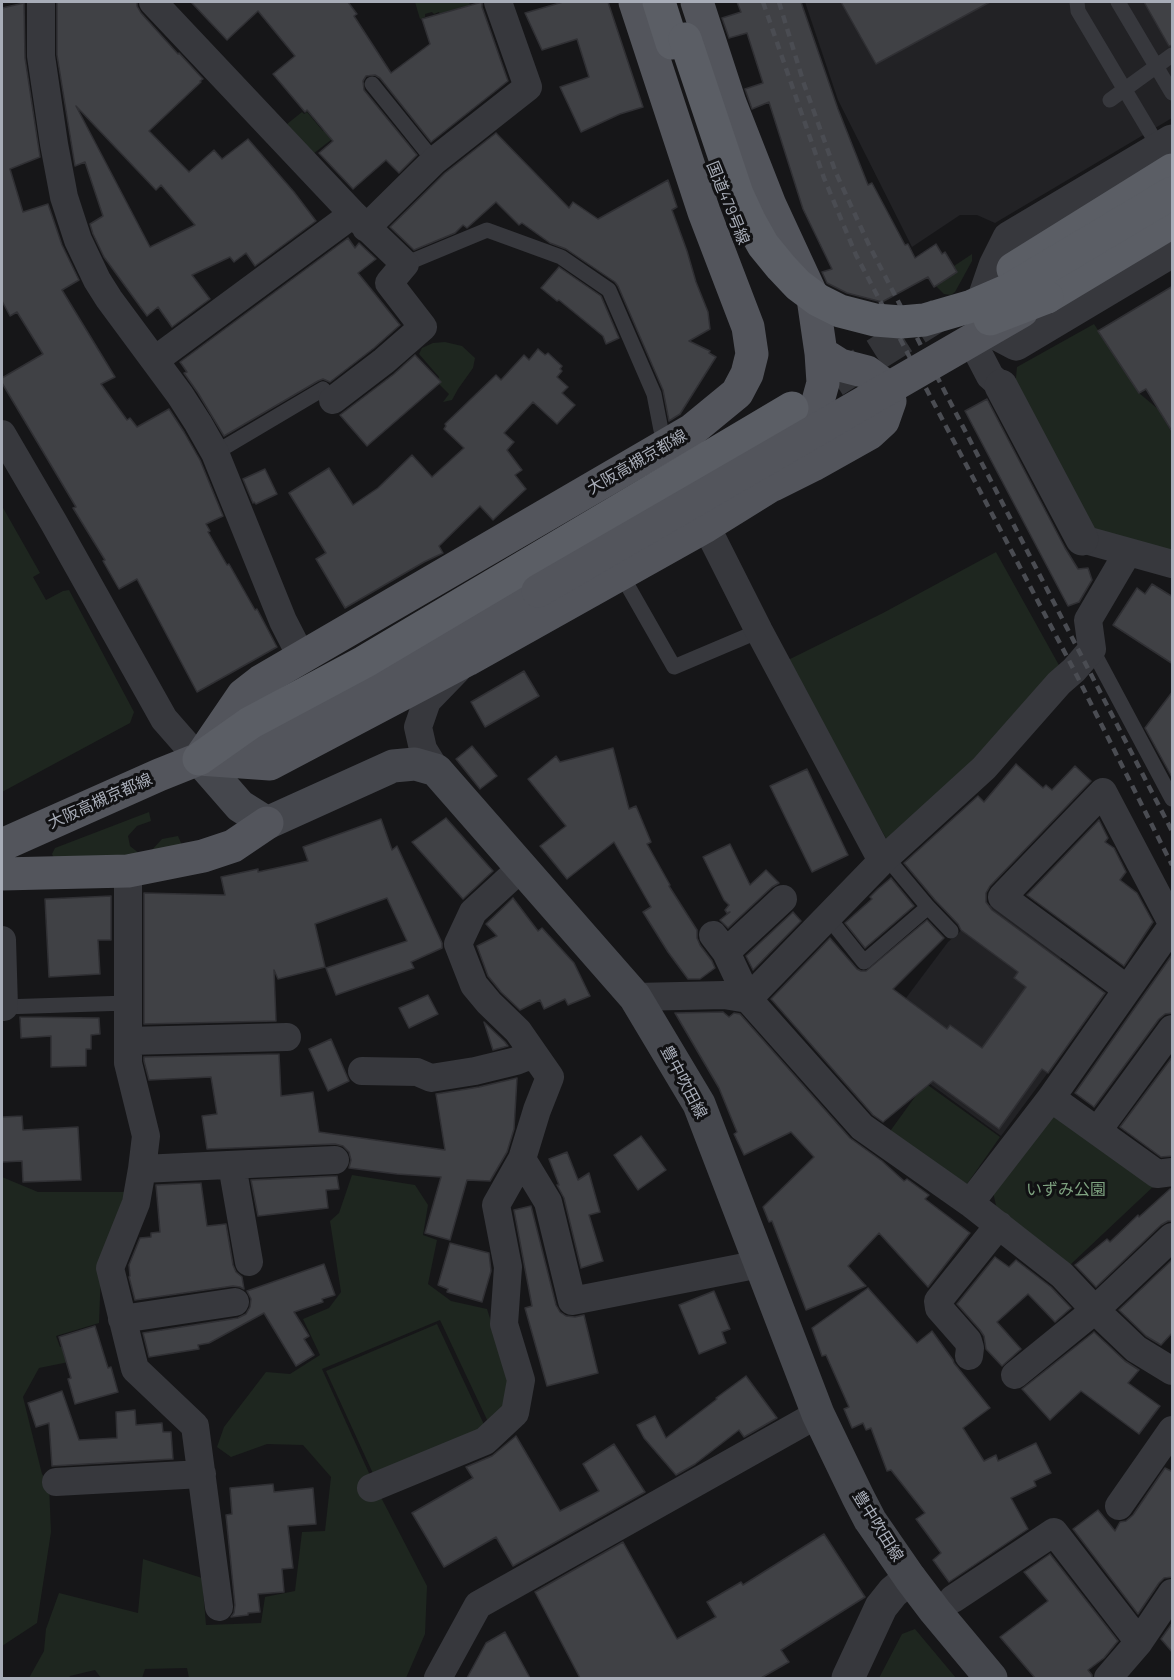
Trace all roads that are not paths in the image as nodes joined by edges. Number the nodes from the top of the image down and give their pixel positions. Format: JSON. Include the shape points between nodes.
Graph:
{"nodes":[{"id":1,"x":41,"y":2,"type":"edge"},
{"id":2,"x":153,"y":2,"type":"edge"},
{"id":3,"x":498,"y":2,"type":"edge"},
{"id":4,"x":635,"y":2,"type":"edge"},
{"id":5,"x":659,"y":2,"type":"edge"},
{"id":6,"x":673,"y":2,"type":"edge"},
{"id":7,"x":696,"y":2,"type":"edge"},
{"id":8,"x":1077,"y":2,"type":"edge"},
{"id":9,"x":1118,"y":2,"type":"edge"},
{"id":10,"x":688,"y":39,"type":"junction"},
{"id":11,"x":1173,"y":55,"type":"edge"},
{"id":12,"x":1157,"y":68,"type":"junction"},
{"id":13,"x":372,"y":84,"type":"dead end"},
{"id":14,"x":1125,"y":90,"type":"junction"},
{"id":15,"x":1173,"y":93,"type":"edge"},
{"id":16,"x":1110,"y":100,"type":"dead end"},
{"id":17,"x":1168,"y":153,"type":"edge"},
{"id":18,"x":434,"y":162,"type":"junction"},
{"id":19,"x":1173,"y":193,"type":"edge"},
{"id":20,"x":360,"y":221,"type":"junction"},
{"id":21,"x":1173,"y":222,"type":"edge"},
{"id":22,"x":1173,"y":251,"type":"edge"},
{"id":23,"x":405,"y":264,"type":"junction"},
{"id":24,"x":1013,"y":268,"type":"dead end"},
{"id":25,"x":1047,"y":297,"type":"junction"},
{"id":26,"x":983,"y":318,"type":"junction"},
{"id":27,"x":1016,"y":344,"type":"junction"},
{"id":28,"x":821,"y":352,"type":"junction"},
{"id":29,"x":155,"y":360,"type":"junction"},
{"id":30,"x":1001,"y":386,"type":"junction"},
{"id":31,"x":333,"y":400,"type":"joint"},
{"id":32,"x":792,"y":408,"type":"dead end"},
{"id":33,"x":661,"y":430,"type":"dead end"},
{"id":34,"x":2,"y":434,"type":"edge"},
{"id":35,"x":215,"y":453,"type":"junction"},
{"id":36,"x":772,"y":485,"type":"junction"},
{"id":37,"x":706,"y":526,"type":"junction"},
{"id":38,"x":1082,"y":539,"type":"joint"},
{"id":39,"x":1128,"y":552,"type":"junction"},
{"id":40,"x":1173,"y":564,"type":"edge"},
{"id":41,"x":621,"y":574,"type":"junction"},
{"id":42,"x":759,"y":631,"type":"junction"},
{"id":43,"x":1092,"y":649,"type":"junction"},
{"id":44,"x":302,"y":658,"type":"junction"},
{"id":45,"x":467,"y":660,"type":"junction"},
{"id":46,"x":199,"y":759,"type":"junction"},
{"id":47,"x":436,"y":770,"type":"junction"},
{"id":48,"x":1173,"y":799,"type":"edge"},
{"id":49,"x":267,"y":823,"type":"junction"},
{"id":50,"x":2,"y":845,"type":"edge"},
{"id":51,"x":882,"y":861,"type":"junction"},
{"id":52,"x":521,"y":868,"type":"junction"},
{"id":53,"x":128,"y":871,"type":"junction"},
{"id":54,"x":2,"y":874,"type":"edge"},
{"id":55,"x":783,"y":899,"type":"dead end"},
{"id":56,"x":928,"y":907,"type":"junction"},
{"id":57,"x":828,"y":917,"type":"junction"},
{"id":58,"x":1173,"y":924,"type":"edge"},
{"id":59,"x":951,"y":931,"type":"dead end"},
{"id":60,"x":2,"y":940,"type":"edge"},
{"id":61,"x":1127,"y":989,"type":"junction"},
{"id":62,"x":635,"y":998,"type":"junction"},
{"id":63,"x":748,"y":999,"type":"junction"},
{"id":64,"x":128,"y":1003,"type":"junction"},
{"id":65,"x":3,"y":1007,"type":"edge"},
{"id":66,"x":1173,"y":1029,"type":"edge"},
{"id":67,"x":286,"y":1037,"type":"dead end"},
{"id":68,"x":128,"y":1041,"type":"junction"},
{"id":69,"x":534,"y":1054,"type":"junction"},
{"id":70,"x":362,"y":1071,"type":"dead end"},
{"id":71,"x":1051,"y":1098,"type":"junction"},
{"id":72,"x":1098,"y":1130,"type":"junction"},
{"id":73,"x":522,"y":1159,"type":"junction"},
{"id":74,"x":335,"y":1160,"type":"dead end"},
{"id":75,"x":232,"y":1165,"type":"junction"},
{"id":76,"x":142,"y":1169,"type":"junction"},
{"id":77,"x":1173,"y":1172,"type":"edge"},
{"id":78,"x":969,"y":1203,"type":"junction"},
{"id":79,"x":999,"y":1226,"type":"junction"},
{"id":80,"x":1173,"y":1237,"type":"edge"},
{"id":81,"x":249,"y":1262,"type":"dead end"},
{"id":82,"x":760,"y":1264,"type":"junction"},
{"id":83,"x":235,"y":1302,"type":"dead end"},
{"id":84,"x":1095,"y":1310,"type":"junction"},
{"id":85,"x":122,"y":1318,"type":"junction"},
{"id":86,"x":969,"y":1356,"type":"dead end"},
{"id":87,"x":1173,"y":1371,"type":"edge"},
{"id":88,"x":1015,"y":1376,"type":"dead end"},
{"id":89,"x":818,"y":1414,"type":"junction"},
{"id":90,"x":1173,"y":1430,"type":"edge"},
{"id":91,"x":202,"y":1474,"type":"junction"},
{"id":92,"x":56,"y":1482,"type":"dead end"},
{"id":93,"x":372,"y":1488,"type":"dead end"},
{"id":94,"x":1119,"y":1506,"type":"dead end"},
{"id":95,"x":910,"y":1578,"type":"junction"},
{"id":96,"x":1173,"y":1593,"type":"edge"},
{"id":97,"x":953,"y":1599,"type":"dead end"},
{"id":98,"x":219,"y":1607,"type":"dead end"},
{"id":99,"x":1139,"y":1642,"type":"junction"},
{"id":100,"x":438,"y":1678,"type":"edge"},
{"id":101,"x":848,"y":1678,"type":"edge"},
{"id":102,"x":991,"y":1678,"type":"edge"},
{"id":103,"x":1108,"y":1678,"type":"edge"}],
"edges":[{"from":1,"to":29,"type":"street","via":[[41,57],[70,219],[98,280]]},
{"from":2,"to":20,"type":"street"},
{"from":3,"to":18,"type":"street","via":[[528,87]]},
{"from":4,"to":44,"type":"main road","name":"大阪高槻京都線","via":[[704,212],[748,327],[752,354],[747,374],[737,393],[692,430]]},
{"from":5,"to":10,"type":"highway","name":"国道479号線"},
{"from":6,"to":10,"type":"highway","name":"国道479号線"},
{"from":7,"to":10,"type":"main road"},
{"from":8,"to":14,"type":"lane","via":[[1078,11]]},
{"from":9,"to":12,"type":"lane"},
{"from":10,"to":19,"type":"highway","name":"国道479号線","bridge":true,"via":[[737,194],[758,237],[798,285],[840,311],[901,322],[924,320],[972,306],[1009,290]]},
{"from":10,"to":25,"type":"highway","name":"国道479号線","bridge":true,"via":[[723,198],[736,229],[768,281],[805,314],[822,324],[870,339],[908,339],[979,323]]},
{"from":10,"to":28,"type":"main road","name":"大阪高槻京都線","via":[[730,103],[770,205],[813,298]]},
{"from":11,"to":12,"type":"lane"},
{"from":12,"to":14,"type":"lane"},
{"from":12,"to":15,"type":"lane"},
{"from":13,"to":18,"type":"lane"},
{"from":14,"to":16,"type":"lane"},
{"from":14,"to":17,"type":"lane"},
{"from":17,"to":24,"type":"highway"},
{"from":17,"to":26,"type":"street","via":[[1009,238],[985,295]]},
{"from":18,"to":20,"type":"street"},
{"from":20,"to":23,"type":"street"},
{"from":20,"to":29,"type":"street"},
{"from":21,"to":25,"type":"highway","name":"国道479号線"},
{"from":22,"to":27,"type":"street"},
{"from":23,"to":31,"type":"street","via":[[388,283],[423,327]]},
{"from":23,"to":33,"type":"lane","via":[[487,230],[561,257],[609,290],[654,394]]},
{"from":25,"to":46,"type":"main road","bridge":true,"via":[[538,591],[259,742]]},
{"from":26,"to":27,"type":"street","via":[[999,335]]},
{"from":26,"to":30,"type":"street","via":[[978,353],[990,376]]},
{"from":27,"to":30,"type":"street","via":[[1005,357]]},
{"from":28,"to":36,"type":"main road","name":"大阪高槻京都線","via":[[823,383],[812,423]]},
{"from":28,"to":36,"type":"main road","via":[[840,365],[867,372],[883,384],[890,401],[883,422],[870,433]]},
{"from":29,"to":35,"type":"street"},
{"from":30,"to":38,"type":"street"},
{"from":31,"to":35,"type":"lane","via":[[323,389]]},
{"from":32,"to":46,"type":"highway","via":[[364,662],[250,723]]},
{"from":34,"to":46,"type":"street","via":[[164,719]]},
{"from":35,"to":44,"type":"street","via":[[283,621]]},
{"from":36,"to":37,"type":"main road","name":"大阪高槻京都線"},
{"from":37,"to":41,"type":"main road","name":"大阪高槻京都線"},
{"from":37,"to":42,"type":"street"},
{"from":38,"to":39,"type":"street"},
{"from":39,"to":40,"type":"street"},
{"from":39,"to":43,"type":"street","via":[[1088,620]]},
{"from":41,"to":42,"type":"lane","via":[[674,667]]},
{"from":41,"to":45,"type":"main road","name":"大阪高槻京都線"},
{"from":42,"to":51,"type":"street"},
{"from":43,"to":48,"type":"lane"},
{"from":43,"to":51,"type":"street","via":[[984,768]]},
{"from":44,"to":46,"type":"main road","name":"大阪高槻京都線","via":[[243,695]]},
{"from":45,"to":46,"type":"main road","name":"大阪高槻京都線","via":[[270,764]]},
{"from":45,"to":47,"type":"street","via":[[427,701],[418,727],[423,749]]},
{"from":46,"to":49,"type":"main road","via":[[240,806]]},
{"from":46,"to":50,"type":"main road","name":"大阪高槻京都線"},
{"from":47,"to":49,"type":"main road","via":[[415,764],[393,766]]},
{"from":47,"to":52,"type":"main road","name":"豊中吹田線"},
{"from":49,"to":53,"type":"main road","via":[[233,846]]},
{"from":51,"to":56,"type":"lane","via":[[892,864]]},
{"from":51,"to":57,"type":"street"},
{"from":52,"to":62,"type":"main road","name":"豊中吹田線"},
{"from":52,"to":69,"type":"street","via":[[473,912],[458,944],[474,985],[518,1031]]},
{"from":53,"to":54,"type":"main road"},
{"from":53,"to":64,"type":"street"},
{"from":55,"to":63,"type":"street","via":[[719,944]]},
{"from":56,"to":57,"type":"lane","via":[[864,962]]},
{"from":56,"to":59,"type":"lane"},
{"from":57,"to":63,"type":"street"},
{"from":58,"to":61,"type":"street"},
{"from":58,"to":61,"type":"street","via":[[1103,792],[1002,897]]},
{"from":60,"to":65,"type":"street"},
{"from":61,"to":71,"type":"street"},
{"from":62,"to":63,"type":"street","via":[[723,995]]},
{"from":62,"to":82,"type":"main road","name":"豊中吹田線","via":[[699,1104]]},
{"from":63,"to":78,"type":"street","via":[[862,1127]]},
{"from":64,"to":65,"type":"lane"},
{"from":64,"to":68,"type":"street"},
{"from":66,"to":72,"type":"street"},
{"from":67,"to":68,"type":"street"},
{"from":68,"to":76,"type":"street","via":[[128,1063],[146,1136]]},
{"from":69,"to":70,"type":"street","via":[[475,1071],[431,1078],[417,1072]]},
{"from":69,"to":73,"type":"street","via":[[550,1077]]},
{"from":71,"to":72,"type":"street"},
{"from":71,"to":78,"type":"street"},
{"from":72,"to":77,"type":"street","via":[[1157,1174]]},
{"from":73,"to":82,"type":"street","via":[[548,1202],[572,1301]]},
{"from":73,"to":93,"type":"street","via":[[495,1205],[508,1267],[504,1324],[521,1380],[515,1413],[485,1441]]},
{"from":74,"to":75,"type":"street"},
{"from":75,"to":76,"type":"street"},
{"from":75,"to":81,"type":"street"},
{"from":76,"to":85,"type":"street","via":[[136,1203],[110,1268]]},
{"from":78,"to":79,"type":"street"},
{"from":79,"to":84,"type":"street","via":[[1062,1275]]},
{"from":79,"to":86,"type":"street","via":[[938,1301],[939,1308],[968,1341]]},
{"from":80,"to":84,"type":"street"},
{"from":82,"to":89,"type":"main road","name":"豊中吹田線"},
{"from":83,"to":85,"type":"street"},
{"from":84,"to":87,"type":"street","via":[[1136,1349]]},
{"from":84,"to":88,"type":"street"},
{"from":85,"to":91,"type":"street","via":[[135,1369],[195,1426]]},
{"from":89,"to":95,"type":"main road","name":"豊中吹田線","via":[[870,1520]]},
{"from":89,"to":100,"type":"street","via":[[478,1605]]},
{"from":90,"to":94,"type":"street"},
{"from":91,"to":92,"type":"street"},
{"from":91,"to":98,"type":"street"},
{"from":95,"to":101,"type":"street","via":[[881,1607]]},
{"from":95,"to":102,"type":"main road","name":"豊中吹田線"},
{"from":96,"to":99,"type":"street"},
{"from":97,"to":99,"type":"street","via":[[1054,1532]]},
{"from":99,"to":103,"type":"street"}]}
